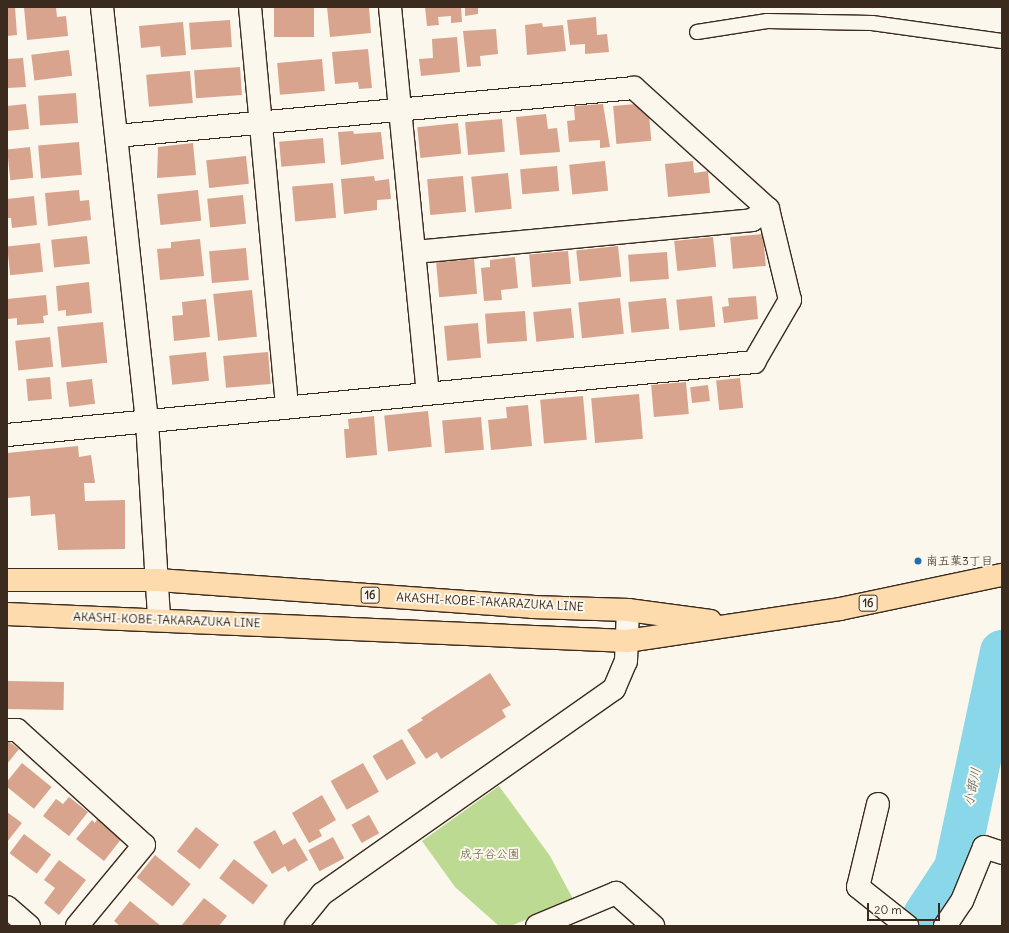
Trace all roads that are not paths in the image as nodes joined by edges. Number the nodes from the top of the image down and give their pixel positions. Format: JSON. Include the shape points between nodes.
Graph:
{"nodes":[{"id":1,"x":102,"y":7,"type":"edge"},
{"id":2,"x":250,"y":7,"type":"edge"},
{"id":3,"x":390,"y":7,"type":"edge"},
{"id":4,"x":697,"y":32,"type":"dead end"},
{"id":5,"x":1002,"y":41,"type":"edge"},
{"id":6,"x":401,"y":109,"type":"junction"},
{"id":7,"x":261,"y":122,"type":"junction"},
{"id":8,"x":117,"y":136,"type":"junction"},
{"id":9,"x":768,"y":209,"type":"junction"},
{"id":10,"x":415,"y":252,"type":"junction"},
{"id":11,"x":428,"y":393,"type":"junction"},
{"id":12,"x":287,"y":407,"type":"junction"},
{"id":13,"x":147,"y":421,"type":"junction"},
{"id":14,"x":7,"y":435,"type":"edge"},
{"id":15,"x":1002,"y":575,"type":"edge"},
{"id":16,"x":7,"y":580,"type":"edge"},
{"id":17,"x":158,"y":580,"type":"junction"},
{"id":18,"x":628,"y":610,"type":"junction"},
{"id":19,"x":7,"y":614,"type":"edge"},
{"id":20,"x":159,"y":619,"type":"junction"},
{"id":21,"x":733,"y":625,"type":"junction"},
{"id":22,"x":627,"y":641,"type":"junction"},
{"id":23,"x":7,"y":730,"type":"edge"},
{"id":24,"x":878,"y":804,"type":"dead end"},
{"id":25,"x":1002,"y":853,"type":"edge"},
{"id":26,"x":7,"y":907,"type":"edge"},
{"id":27,"x":901,"y":924,"type":"edge"},
{"id":28,"x":29,"y":926,"type":"edge"},
{"id":29,"x":77,"y":926,"type":"edge"},
{"id":30,"x":296,"y":926,"type":"edge"},
{"id":31,"x":537,"y":926,"type":"edge"},
{"id":32,"x":653,"y":926,"type":"edge"},
{"id":33,"x":945,"y":926,"type":"edge"}],
"edges":[{"from":1,"to":8,"type":"street"},
{"from":2,"to":7,"type":"street"},
{"from":3,"to":6,"type":"street"},
{"from":4,"to":5,"type":"lane","via":[[767,21],[872,23]]},
{"from":6,"to":7,"type":"street"},
{"from":6,"to":9,"type":"street","via":[[634,88]]},
{"from":6,"to":10,"type":"street"},
{"from":7,"to":8,"type":"street"},
{"from":7,"to":12,"type":"street"},
{"from":8,"to":13,"type":"street"},
{"from":9,"to":10,"type":"street","via":[[752,220]]},
{"from":9,"to":11,"type":"street","via":[[790,300],[754,362]]},
{"from":10,"to":11,"type":"street"},
{"from":11,"to":12,"type":"street"},
{"from":12,"to":13,"type":"street"},
{"from":13,"to":14,"type":"street"},
{"from":13,"to":17,"type":"street"},
{"from":15,"to":21,"type":"main road","name":"AKASHI-KOBE-TAKARAZUKA LINE","number":"16","via":[[840,609]]},
{"from":16,"to":17,"type":"main road","name":"AKASHI-KOBE-TAKARAZUKA LINE","number":"16"},
{"from":17,"to":18,"type":"main road","name":"AKASHI-KOBE-TAKARAZUKA LINE","number":"16","via":[[524,606]]},
{"from":17,"to":20,"type":"street"},
{"from":18,"to":21,"type":"main road","name":"AKASHI-KOBE-TAKARAZUKA LINE","number":"16"},
{"from":18,"to":22,"type":"street"},
{"from":19,"to":20,"type":"main road","name":"AKASHI-KOBE-TAKARAZUKA LINE","number":"16"},
{"from":20,"to":22,"type":"main road","name":"AKASHI-KOBE-TAKARAZUKA LINE","number":"16"},
{"from":21,"to":22,"type":"main road","name":"AKASHI-KOBE-TAKARAZUKA LINE","number":"16"},
{"from":22,"to":30,"type":"street","via":[[626,661],[614,689],[322,894]]},
{"from":23,"to":29,"type":"street","via":[[17,730],[144,845]]},
{"from":24,"to":27,"type":"street","via":[[858,887]]},
{"from":25,"to":33,"type":"street","via":[[984,848],[962,901]]},
{"from":26,"to":28,"type":"street"},
{"from":31,"to":32,"type":"street","via":[[616,893]]}]}
